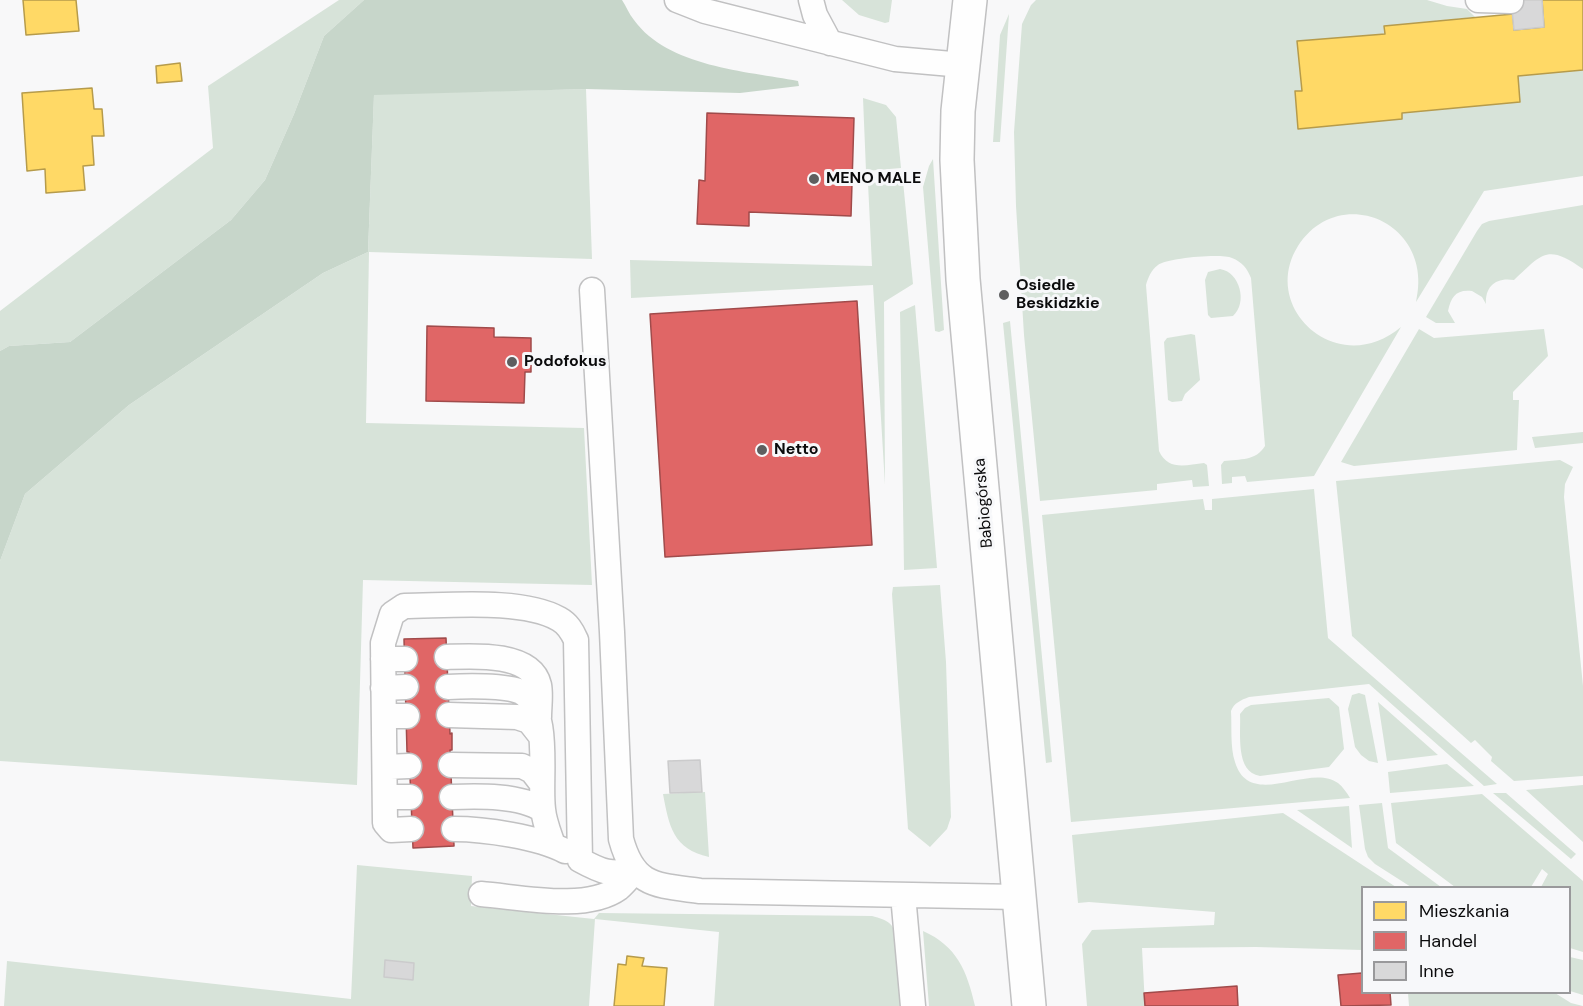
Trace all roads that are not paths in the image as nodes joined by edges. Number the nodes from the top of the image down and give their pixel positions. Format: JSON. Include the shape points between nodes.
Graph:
{"nodes":[{"id":1,"x":677,"y":0,"type":"edge"},
{"id":2,"x":744,"y":0,"type":"edge"},
{"id":3,"x":811,"y":0,"type":"edge"},
{"id":4,"x":970,"y":0,"type":"edge"},
{"id":5,"x":1478,"y":0,"type":"edge"},
{"id":6,"x":1511,"y":2,"type":"dead end"},
{"id":7,"x":761,"y":24,"type":"junction"},
{"id":8,"x":830,"y":43,"type":"junction"},
{"id":9,"x":963,"y":65,"type":"junction"},
{"id":10,"x":592,"y":290,"type":"dead end"},
{"id":11,"x":447,"y":657,"type":"dead end"},
{"id":12,"x":448,"y":687,"type":"dead end"},
{"id":13,"x":449,"y":715,"type":"dead end"},
{"id":14,"x":540,"y":726,"type":"junction"},
{"id":15,"x":451,"y":765,"type":"dead end"},
{"id":16,"x":409,"y":766,"type":"dead end"},
{"id":17,"x":385,"y":767,"type":"junction"},
{"id":18,"x":542,"y":784,"type":"junction"},
{"id":19,"x":385,"y":797,"type":"junction"},
{"id":20,"x":410,"y":797,"type":"dead end"},
{"id":21,"x":452,"y":797,"type":"dead end"},
{"id":22,"x":543,"y":810,"type":"junction"},
{"id":23,"x":411,"y":829,"type":"dead end"},
{"id":24,"x":454,"y":830,"type":"dead end"},
{"id":25,"x":553,"y":845,"type":"junction"},
{"id":26,"x":580,"y":860,"type":"junction"},
{"id":27,"x":635,"y":871,"type":"junction"},
{"id":28,"x":481,"y":894,"type":"dead end"},
{"id":29,"x":903,"y":895,"type":"junction"},
{"id":30,"x":1018,"y":897,"type":"junction"},
{"id":31,"x":913,"y":1006,"type":"edge"},
{"id":32,"x":1029,"y":1006,"type":"edge"}],
"edges":[{"from":1,"to":7,"type":"lane"},
{"from":2,"to":7,"type":"lane"},
{"from":3,"to":8,"type":"lane"},
{"from":4,"to":9,"type":"street","name":"Babiogórska"},
{"from":5,"to":6,"type":"lane"},
{"from":7,"to":8,"type":"lane"},
{"from":8,"to":9,"type":"lane","via":[[895,59]]},
{"from":9,"to":30,"type":"street","name":"Babiogórska","via":[[957,160],[963,279]]},
{"from":10,"to":27,"type":"lane","via":[[621,839]]},
{"from":11,"to":14,"type":"lane","via":[[497,658],[528,669],[539,685]]},
{"from":12,"to":14,"type":"lane","via":[[511,689],[522,693],[531,703]]},
{"from":13,"to":14,"type":"lane","via":[[517,717]]},
{"from":14,"to":18,"type":"lane"},
{"from":15,"to":18,"type":"lane","via":[[522,766]]},
{"from":16,"to":17,"type":"lane"},
{"from":17,"to":19,"type":"lane"},
{"from":17,"to":26,"type":"lane","via":[[396,716],[394,659],[383,643],[392,614],[404,606],[502,606],[561,619],[576,640]]},
{"from":18,"to":22,"type":"lane"},
{"from":19,"to":20,"type":"lane"},
{"from":19,"to":23,"type":"lane","via":[[385,823],[391,830]]},
{"from":21,"to":22,"type":"lane","via":[[519,800]]},
{"from":22,"to":25,"type":"lane"},
{"from":24,"to":25,"type":"lane","via":[[475,829]]},
{"from":25,"to":26,"type":"lane"},
{"from":26,"to":27,"type":"lane","via":[[614,874]]},
{"from":27,"to":28,"type":"lane","via":[[618,888],[598,898],[575,902]]},
{"from":27,"to":29,"type":"lane","via":[[644,880],[666,887],[700,891]]},
{"from":29,"to":30,"type":"lane"},
{"from":29,"to":31,"type":"lane"},
{"from":30,"to":32,"type":"street","name":"Babiogórska"}]}
